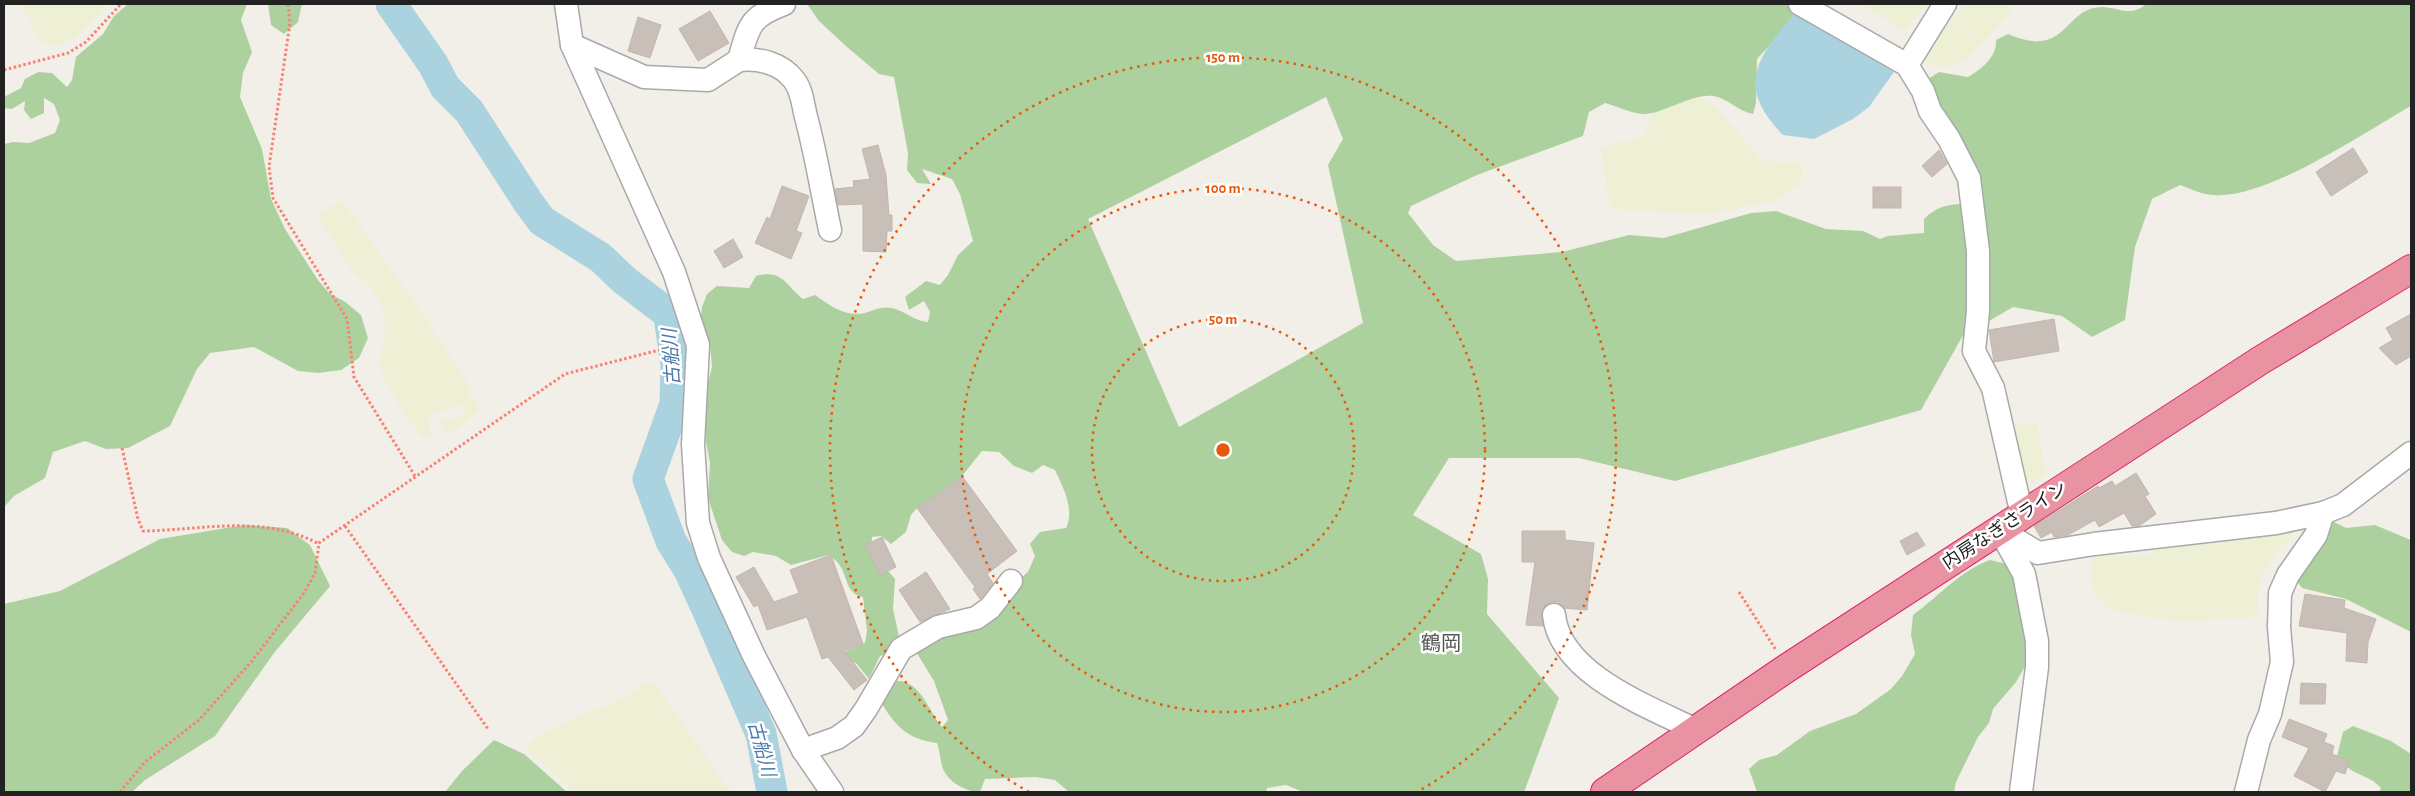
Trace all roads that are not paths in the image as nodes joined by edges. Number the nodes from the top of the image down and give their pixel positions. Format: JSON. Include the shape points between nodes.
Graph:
{"nodes":[{"id":1,"x":566,"y":4,"type":"edge"},
{"id":2,"x":784,"y":4,"type":"edge"},
{"id":3,"x":1800,"y":4,"type":"edge"},
{"id":4,"x":1945,"y":4,"type":"edge"},
{"id":5,"x":572,"y":45,"type":"junction"},
{"id":6,"x":739,"y":60,"type":"junction"},
{"id":7,"x":1907,"y":65,"type":"junction"},
{"id":8,"x":830,"y":230,"type":"dead end"},
{"id":9,"x":2411,"y":268,"type":"edge"},
{"id":10,"x":2411,"y":454,"type":"edge"},
{"id":11,"x":2323,"y":513,"type":"junction"},
{"id":12,"x":2022,"y":515,"type":"junction"},
{"id":13,"x":2000,"y":530,"type":"junction"},
{"id":14,"x":1011,"y":581,"type":"dead end"},
{"id":15,"x":1554,"y":614,"type":"dead end"},
{"id":16,"x":1696,"y":730,"type":"junction"},
{"id":17,"x":803,"y":750,"type":"junction"},
{"id":18,"x":832,"y":792,"type":"edge"},
{"id":19,"x":1605,"y":792,"type":"edge"},
{"id":20,"x":2021,"y":792,"type":"edge"},
{"id":21,"x":2246,"y":792,"type":"edge"}],
"edges":[{"from":1,"to":5,"type":"street"},
{"from":2,"to":6,"type":"street","via":[[762,12],[748,28]]},
{"from":3,"to":7,"type":"street"},
{"from":4,"to":7,"type":"street"},
{"from":5,"to":6,"type":"street","via":[[644,77],[708,80]]},
{"from":5,"to":17,"type":"street","via":[[674,272],[698,345],[693,444],[698,522],[709,558],[754,656]]},
{"from":6,"to":8,"type":"street","via":[[757,58],[776,65],[794,80],[810,133]]},
{"from":7,"to":12,"type":"street","via":[[1969,178],[1978,251],[1974,351],[1993,388]]},
{"from":9,"to":12,"type":"highway","name":"内房なぎさライン","via":[[2261,360]]},
{"from":10,"to":11,"type":"street","via":[[2343,505]]},
{"from":11,"to":13,"type":"street","via":[[2276,523],[2038,553]]},
{"from":11,"to":21,"type":"street","via":[[2316,535],[2288,575],[2280,593],[2282,662]]},
{"from":12,"to":13,"type":"highway","name":"内房なぎさライン"},
{"from":13,"to":16,"type":"highway","name":"内房なぎさライン"},
{"from":13,"to":20,"type":"street","via":[[2024,574],[2037,641],[2037,667]]},
{"from":14,"to":17,"type":"street","via":[[990,608],[976,618],[938,627],[901,648],[854,726],[837,738]]},
{"from":15,"to":16,"type":"street","via":[[1556,628],[1577,660],[1620,692]]},
{"from":16,"to":19,"type":"highway","name":"内房なぎさライン"},
{"from":17,"to":18,"type":"street"}]}
